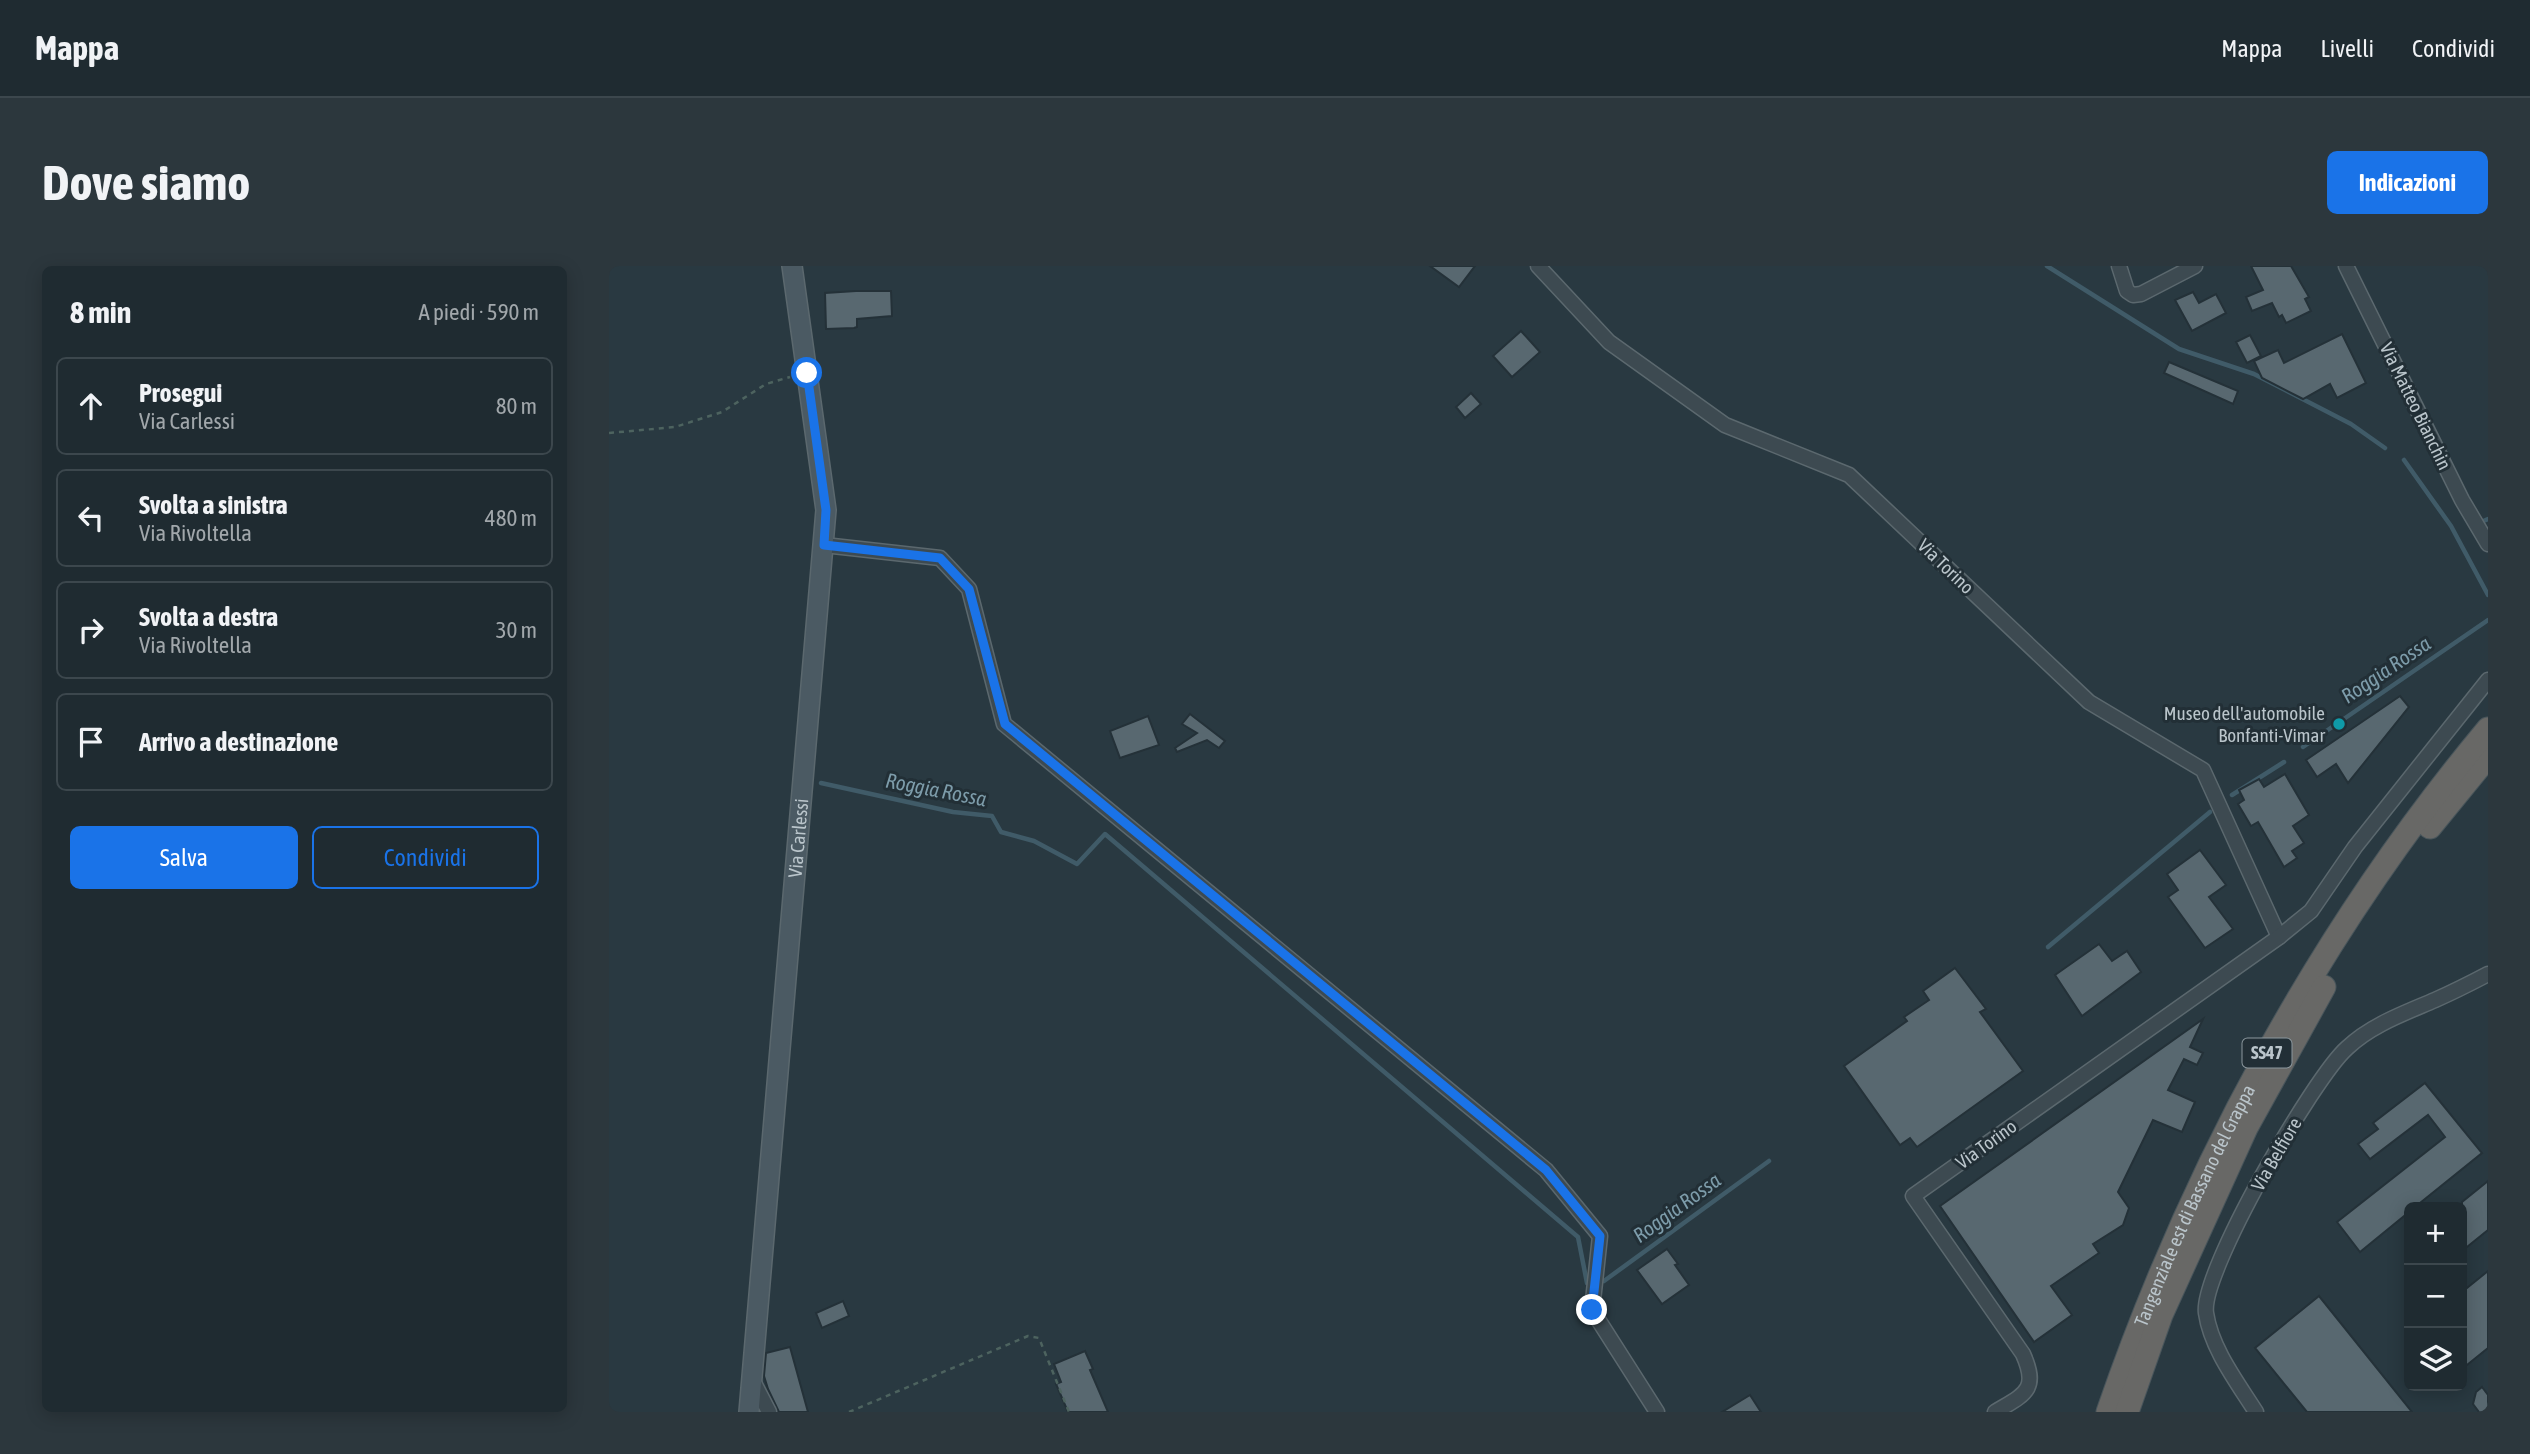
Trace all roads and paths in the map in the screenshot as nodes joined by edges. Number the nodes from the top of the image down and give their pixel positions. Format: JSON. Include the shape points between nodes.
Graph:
{"nodes":[{"id":1,"x":792,"y":266,"type":"edge"},
{"id":2,"x":1538,"y":266,"type":"edge"},
{"id":3,"x":2119,"y":266,"type":"edge"},
{"id":4,"x":2195,"y":266,"type":"edge"},
{"id":5,"x":2347,"y":266,"type":"edge"},
{"id":6,"x":807,"y":373,"type":"junction"},
{"id":7,"x":609,"y":433,"type":"edge"},
{"id":8,"x":2488,"y":544,"type":"edge"},
{"id":9,"x":824,"y":545,"type":"junction"},
{"id":10,"x":2488,"y":680,"type":"edge"},
{"id":11,"x":2488,"y":729,"type":"edge"},
{"id":12,"x":2488,"y":756,"type":"edge"},
{"id":13,"x":2279,"y":937,"type":"junction"},
{"id":14,"x":2488,"y":974,"type":"edge"},
{"id":15,"x":752,"y":1379,"type":"junction"},
{"id":16,"x":749,"y":1412,"type":"edge"},
{"id":17,"x":769,"y":1412,"type":"edge"},
{"id":18,"x":849,"y":1412,"type":"edge"},
{"id":19,"x":1069,"y":1412,"type":"edge"},
{"id":20,"x":1657,"y":1412,"type":"edge"},
{"id":21,"x":1995,"y":1412,"type":"edge"},
{"id":22,"x":2108,"y":1412,"type":"edge"},
{"id":23,"x":2127,"y":1412,"type":"edge"},
{"id":24,"x":2256,"y":1412,"type":"edge"}],
"edges":[{"from":1,"to":6,"type":"main road","name":"Via Carlessi"},
{"from":2,"to":13,"type":"street","name":"Via Torino","via":[[1609,342],[1725,425],[1849,475],[2089,702],[2203,770]]},
{"from":3,"to":4,"type":"street","via":[[2127,291],[2133,295]]},
{"from":5,"to":8,"type":"street","name":"Via Matteo Bianchin"},
{"from":6,"to":7,"type":"path","via":[[767,384],[722,412],[675,427]]},
{"from":6,"to":9,"type":"main road","name":"Via Carlessi","via":[[826,510]]},
{"from":9,"to":15,"type":"main road","name":"Via Carlessi"},
{"from":9,"to":20,"type":"street","via":[[940,558],[969,589],[1005,724],[1546,1170],[1600,1236],[1592,1310]]},
{"from":10,"to":13,"type":"street","name":"Via Torino","via":[[2355,847],[2311,911]]},
{"from":11,"to":22,"type":"highway","name":"Tangenziale est di Bassano del Grappa","number":"SS47","via":[[2376,879],[2269,1050],[2187,1213]]},
{"from":12,"to":23,"type":"highway","name":"Tangenziale est di Bassano del Grappa","number":"SS47","via":[[2422,838],[2327,981],[2246,1128],[2161,1314]]},
{"from":13,"to":21,"type":"street","name":"Via Torino","via":[[1913,1196],[2023,1354],[2032,1374],[2028,1388]]},
{"from":14,"to":24,"type":"street","name":"Via Belfiore","via":[[2386,1022],[2347,1048],[2320,1080],[2238,1221],[2211,1281],[2205,1310],[2213,1339]]},
{"from":15,"to":16,"type":"main road","name":"Via Carlessi"},
{"from":15,"to":17,"type":"street"},
{"from":18,"to":19,"type":"path","via":[[1028,1336],[1039,1338]]}]}
